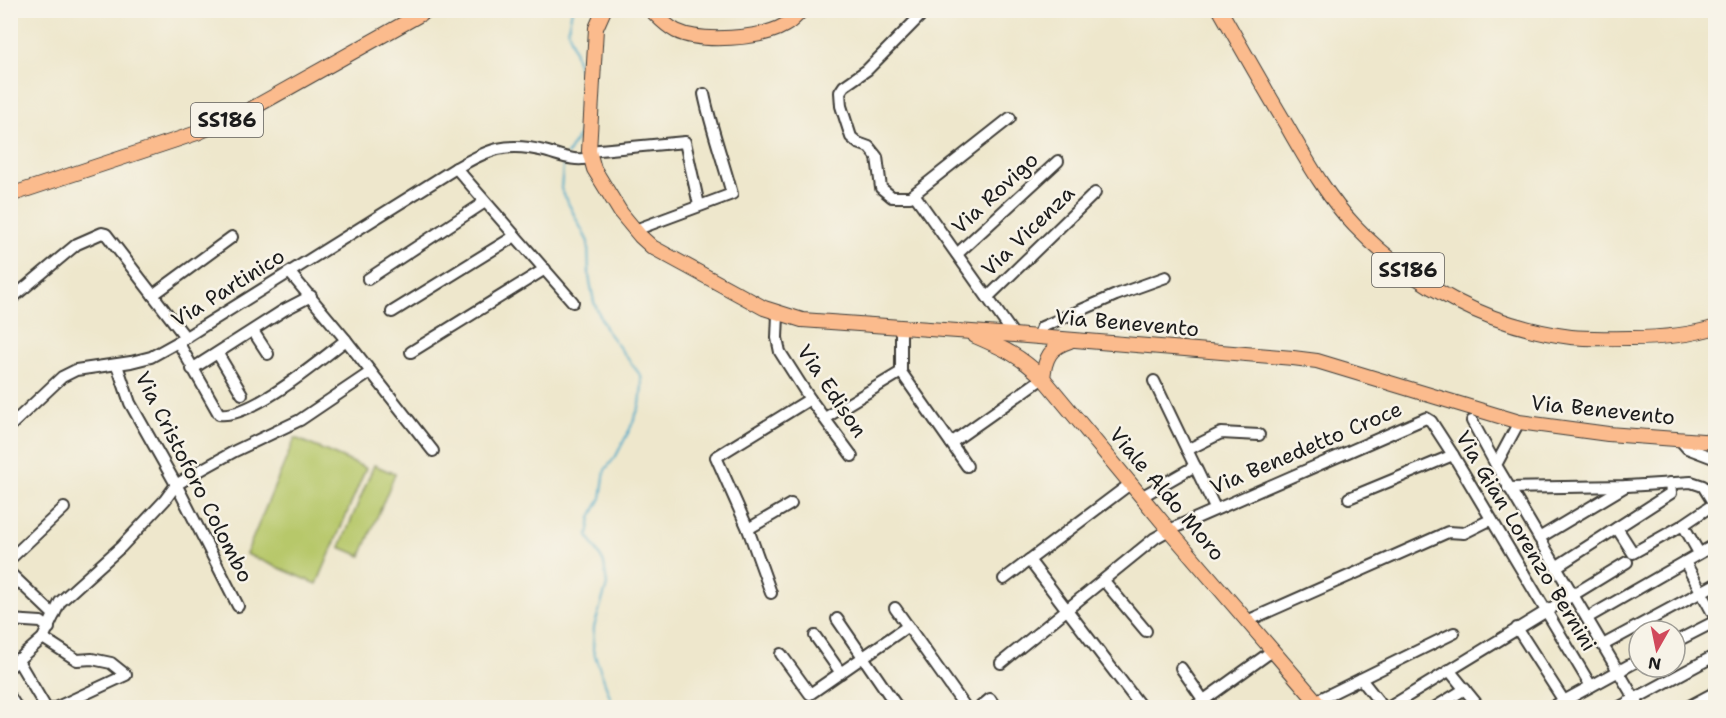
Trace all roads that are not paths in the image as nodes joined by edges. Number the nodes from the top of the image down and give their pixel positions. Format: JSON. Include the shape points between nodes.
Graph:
{"nodes":[{"id":1,"x":428,"y":10,"type":"edge"},
{"id":2,"x":604,"y":10,"type":"edge"},
{"id":3,"x":651,"y":10,"type":"edge"},
{"id":4,"x":802,"y":10,"type":"edge"},
{"id":5,"x":926,"y":10,"type":"edge"},
{"id":6,"x":1220,"y":10,"type":"edge"},
{"id":7,"x":704,"y":94,"type":"dead end"},
{"id":8,"x":1010,"y":118,"type":"dead end"},
{"id":9,"x":590,"y":155,"type":"junction"},
{"id":10,"x":1058,"y":161,"type":"dead end"},
{"id":11,"x":456,"y":168,"type":"junction"},
{"id":12,"x":1095,"y":193,"type":"dead end"},
{"id":13,"x":914,"y":194,"type":"junction"},
{"id":14,"x":10,"y":195,"type":"edge"},
{"id":15,"x":485,"y":202,"type":"junction"},
{"id":16,"x":699,"y":205,"type":"junction"},
{"id":17,"x":635,"y":230,"type":"junction"},
{"id":18,"x":515,"y":236,"type":"junction"},
{"id":19,"x":232,"y":237,"type":"dead end"},
{"id":20,"x":957,"y":254,"type":"junction"},
{"id":21,"x":544,"y":269,"type":"junction"},
{"id":22,"x":290,"y":273,"type":"junction"},
{"id":23,"x":1166,"y":276,"type":"dead end"},
{"id":24,"x":368,"y":279,"type":"dead end"},
{"id":25,"x":153,"y":295,"type":"junction"},
{"id":26,"x":310,"y":296,"type":"junction"},
{"id":27,"x":988,"y":297,"type":"junction"},
{"id":28,"x":10,"y":300,"type":"edge"},
{"id":29,"x":573,"y":302,"type":"dead end"},
{"id":30,"x":392,"y":312,"type":"dead end"},
{"id":31,"x":778,"y":314,"type":"junction"},
{"id":32,"x":901,"y":327,"type":"junction"},
{"id":33,"x":1716,"y":327,"type":"edge"},
{"id":34,"x":253,"y":331,"type":"junction"},
{"id":35,"x":962,"y":331,"type":"junction"},
{"id":36,"x":1014,"y":335,"type":"junction"},
{"id":37,"x":1038,"y":337,"type":"junction"},
{"id":38,"x":182,"y":340,"type":"junction"},
{"id":39,"x":346,"y":340,"type":"junction"},
{"id":40,"x":1075,"y":340,"type":"junction"},
{"id":41,"x":1050,"y":351,"type":"junction"},
{"id":42,"x":411,"y":352,"type":"dead end"},
{"id":43,"x":218,"y":354,"type":"junction"},
{"id":44,"x":268,"y":354,"type":"dead end"},
{"id":45,"x":1024,"y":359,"type":"junction"},
{"id":46,"x":117,"y":365,"type":"junction"},
{"id":47,"x":192,"y":369,"type":"junction"},
{"id":48,"x":371,"y":372,"type":"junction"},
{"id":49,"x":901,"y":372,"type":"junction"},
{"id":50,"x":1043,"y":378,"type":"junction"},
{"id":51,"x":1154,"y":381,"type":"dead end"},
{"id":52,"x":242,"y":394,"type":"dead end"},
{"id":53,"x":810,"y":399,"type":"junction"},
{"id":54,"x":825,"y":418,"type":"junction"},
{"id":55,"x":1426,"y":418,"type":"joint"},
{"id":56,"x":13,"y":420,"type":"edge"},
{"id":57,"x":1472,"y":421,"type":"dead end"},
{"id":58,"x":1519,"y":422,"type":"junction"},
{"id":59,"x":1259,"y":435,"type":"dead end"},
{"id":60,"x":1680,"y":440,"type":"junction"},
{"id":61,"x":1716,"y":442,"type":"edge"},
{"id":62,"x":951,"y":443,"type":"junction"},
{"id":63,"x":1187,"y":450,"type":"junction"},
{"id":64,"x":433,"y":451,"type":"dead end"},
{"id":65,"x":1453,"y":455,"type":"junction"},
{"id":66,"x":852,"y":456,"type":"dead end"},
{"id":67,"x":1716,"y":459,"type":"edge"},
{"id":68,"x":1496,"y":465,"type":"junction"},
{"id":69,"x":967,"y":466,"type":"dead end"},
{"id":70,"x":1195,"y":466,"type":"junction"},
{"id":71,"x":1670,"y":483,"type":"junction"},
{"id":72,"x":1130,"y":484,"type":"junction"},
{"id":73,"x":176,"y":485,"type":"junction"},
{"id":74,"x":1627,"y":486,"type":"junction"},
{"id":75,"x":1509,"y":488,"type":"junction"},
{"id":76,"x":1141,"y":497,"type":"junction"},
{"id":77,"x":1349,"y":498,"type":"dead end"},
{"id":78,"x":791,"y":504,"type":"dead end"},
{"id":79,"x":1714,"y":504,"type":"edge"},
{"id":80,"x":64,"y":508,"type":"dead end"},
{"id":81,"x":1215,"y":508,"type":"junction"},
{"id":82,"x":1490,"y":520,"type":"junction"},
{"id":83,"x":1683,"y":525,"type":"junction"},
{"id":84,"x":1617,"y":528,"type":"junction"},
{"id":85,"x":748,"y":529,"type":"junction"},
{"id":86,"x":1168,"y":530,"type":"junction"},
{"id":87,"x":1539,"y":538,"type":"junction"},
{"id":88,"x":1716,"y":544,"type":"edge"},
{"id":89,"x":1699,"y":553,"type":"junction"},
{"id":90,"x":1630,"y":558,"type":"junction"},
{"id":91,"x":10,"y":559,"type":"edge"},
{"id":92,"x":1029,"y":560,"type":"junction"},
{"id":93,"x":1685,"y":562,"type":"junction"},
{"id":94,"x":1556,"y":567,"type":"junction"},
{"id":95,"x":10,"y":573,"type":"edge"},
{"id":96,"x":1004,"y":579,"type":"dead end"},
{"id":97,"x":1104,"y":581,"type":"junction"},
{"id":98,"x":1716,"y":584,"type":"edge"},
{"id":99,"x":1701,"y":592,"type":"junction"},
{"id":100,"x":771,"y":593,"type":"dead end"},
{"id":101,"x":1572,"y":594,"type":"junction"},
{"id":102,"x":238,"y":606,"type":"dead end"},
{"id":103,"x":895,"y":608,"type":"dead end"},
{"id":104,"x":1069,"y":609,"type":"junction"},
{"id":105,"x":1545,"y":611,"type":"junction"},
{"id":106,"x":54,"y":615,"type":"junction"},
{"id":107,"x":1587,"y":618,"type":"junction"},
{"id":108,"x":837,"y":619,"type":"dead end"},
{"id":109,"x":10,"y":620,"type":"edge"},
{"id":110,"x":1716,"y":620,"type":"edge"},
{"id":111,"x":1247,"y":621,"type":"junction"},
{"id":112,"x":908,"y":626,"type":"junction"},
{"id":113,"x":1517,"y":628,"type":"junction"},
{"id":114,"x":1146,"y":631,"type":"dead end"},
{"id":115,"x":46,"y":633,"type":"junction"},
{"id":116,"x":1455,"y":633,"type":"dead end"},
{"id":117,"x":814,"y":636,"type":"dead end"},
{"id":118,"x":1687,"y":636,"type":"edge"},
{"id":119,"x":1603,"y":645,"type":"junction"},
{"id":120,"x":1272,"y":651,"type":"junction"},
{"id":121,"x":781,"y":654,"type":"dead end"},
{"id":122,"x":1716,"y":655,"type":"edge"},
{"id":123,"x":862,"y":657,"type":"junction"},
{"id":124,"x":14,"y":663,"type":"edge"},
{"id":125,"x":1001,"y":663,"type":"dead end"},
{"id":126,"x":1627,"y":666,"type":"edge"},
{"id":127,"x":1181,"y":668,"type":"dead end"},
{"id":128,"x":839,"y":670,"type":"junction"},
{"id":129,"x":1449,"y":670,"type":"junction"},
{"id":130,"x":1618,"y":671,"type":"junction"},
{"id":131,"x":1361,"y":679,"type":"junction"},
{"id":132,"x":1591,"y":686,"type":"junction"},
{"id":133,"x":1465,"y":689,"type":"junction"},
{"id":134,"x":1716,"y":692,"type":"edge"},
{"id":135,"x":10,"y":698,"type":"edge"},
{"id":136,"x":1564,"y":701,"type":"junction"},
{"id":137,"x":993,"y":703,"type":"edge"},
{"id":138,"x":1637,"y":703,"type":"edge"},
{"id":139,"x":1206,"y":704,"type":"edge"},
{"id":140,"x":1320,"y":706,"type":"edge"},
{"id":141,"x":17,"y":708,"type":"edge"},
{"id":142,"x":46,"y":708,"type":"edge"},
{"id":143,"x":55,"y":708,"type":"edge"},
{"id":144,"x":898,"y":708,"type":"edge"},
{"id":145,"x":966,"y":708,"type":"edge"},
{"id":146,"x":979,"y":708,"type":"edge"},
{"id":147,"x":1142,"y":708,"type":"edge"},
{"id":148,"x":1193,"y":708,"type":"edge"},
{"id":149,"x":1386,"y":708,"type":"edge"},
{"id":150,"x":1434,"y":708,"type":"edge"},
{"id":151,"x":1480,"y":708,"type":"edge"},
{"id":152,"x":1551,"y":708,"type":"edge"},
{"id":153,"x":1618,"y":708,"type":"edge"},
{"id":154,"x":1686,"y":708,"type":"edge"}],
"edges":[{"from":1,"to":14,"type":"main road","number":"SS186","via":[[244,113],[197,133]]},
{"from":2,"to":9,"type":"main road","via":[[597,28]]},
{"from":3,"to":4,"type":"main road","via":[[674,30],[702,37],[773,30],[786,25]]},
{"from":5,"to":13,"type":"street","via":[[839,95],[851,137],[869,147],[877,157],[881,188],[896,198]]},
{"from":6,"to":33,"type":"main road","number":"SS186","via":[[1324,187],[1355,226],[1392,259],[1435,289],[1508,323],[1570,337],[1649,338]]},
{"from":7,"to":16,"type":"street","via":[[732,194]]},
{"from":8,"to":13,"type":"street"},
{"from":9,"to":11,"type":"street","name":"Via Partinico","via":[[566,158],[520,146],[495,148]]},
{"from":9,"to":16,"type":"street","name":"Via Partinico","via":[[685,142]]},
{"from":9,"to":17,"type":"main road","name":"Via Benevento","via":[[594,169]]},
{"from":10,"to":20,"type":"street","name":"Via Rovigo"},
{"from":11,"to":15,"type":"street"},
{"from":11,"to":22,"type":"street","name":"Via Partinico"},
{"from":12,"to":27,"type":"street","name":"Via Vicenza"},
{"from":13,"to":20,"type":"street"},
{"from":15,"to":18,"type":"street"},
{"from":15,"to":24,"type":"street"},
{"from":16,"to":17,"type":"street"},
{"from":17,"to":31,"type":"main road","name":"Via Benevento","via":[[667,256]]},
{"from":18,"to":21,"type":"street"},
{"from":18,"to":30,"type":"street"},
{"from":19,"to":25,"type":"street"},
{"from":20,"to":27,"type":"street"},
{"from":21,"to":29,"type":"street"},
{"from":21,"to":42,"type":"street"},
{"from":22,"to":26,"type":"street"},
{"from":22,"to":38,"type":"street","name":"Via Partinico"},
{"from":23,"to":37,"type":"street","via":[[1042,327]]},
{"from":25,"to":28,"type":"street","via":[[102,233],[77,244]]},
{"from":25,"to":38,"type":"street"},
{"from":26,"to":34,"type":"street"},
{"from":26,"to":39,"type":"street"},
{"from":27,"to":36,"type":"street"},
{"from":31,"to":32,"type":"main road","name":"Via Benevento","via":[[802,320]]},
{"from":31,"to":53,"type":"street","name":"Via Edison","via":[[780,352]]},
{"from":32,"to":35,"type":"main road","name":"Via Benevento"},
{"from":32,"to":49,"type":"street"},
{"from":34,"to":43,"type":"street"},
{"from":34,"to":44,"type":"street"},
{"from":35,"to":36,"type":"main road","name":"Via Benevento"},
{"from":35,"to":45,"type":"main road","name":"Viale Aldo Moro"},
{"from":36,"to":37,"type":"main road","name":"Via Benevento"},
{"from":37,"to":40,"type":"main road","name":"Via Benevento"},
{"from":37,"to":45,"type":"main road","via":[[1029,344]]},
{"from":38,"to":46,"type":"street","name":"Via Partinico","via":[[151,357]]},
{"from":38,"to":47,"type":"street"},
{"from":39,"to":47,"type":"street","via":[[274,394],[227,416],[219,414]]},
{"from":39,"to":48,"type":"street"},
{"from":40,"to":41,"type":"main road"},
{"from":40,"to":58,"type":"main road","name":"Via Benevento","via":[[1317,362]]},
{"from":41,"to":45,"type":"main road"},
{"from":41,"to":50,"type":"main road"},
{"from":43,"to":47,"type":"street"},
{"from":43,"to":52,"type":"street"},
{"from":45,"to":50,"type":"main road","name":"Viale Aldo Moro"},
{"from":46,"to":56,"type":"street","name":"Via Partinico","via":[[76,370]]},
{"from":46,"to":73,"type":"street","name":"Via Cristoforo Colombo","via":[[130,403]]},
{"from":48,"to":64,"type":"street"},
{"from":48,"to":73,"type":"street","via":[[300,420]]},
{"from":49,"to":54,"type":"street"},
{"from":49,"to":62,"type":"street"},
{"from":50,"to":62,"type":"street"},
{"from":50,"to":72,"type":"main road","name":"Viale Aldo Moro"},
{"from":51,"to":63,"type":"street"},
{"from":53,"to":54,"type":"street","name":"Via Edison"},
{"from":53,"to":85,"type":"street","via":[[716,457]]},
{"from":54,"to":66,"type":"street","name":"Via Edison"},
{"from":55,"to":65,"type":"street","name":"Via Gian Lorenzo Bernini"},
{"from":55,"to":81,"type":"street","name":"Via Benedetto Croce"},
{"from":57,"to":68,"type":"street"},
{"from":58,"to":60,"type":"main road","name":"Via Benevento"},
{"from":58,"to":68,"type":"street"},
{"from":59,"to":63,"type":"street","via":[[1221,433]]},
{"from":60,"to":61,"type":"main road","name":"Via Benevento"},
{"from":60,"to":67,"type":"street","via":[[1687,448]]},
{"from":62,"to":69,"type":"street"},
{"from":63,"to":70,"type":"street"},
{"from":65,"to":77,"type":"street"},
{"from":65,"to":82,"type":"street","name":"Via Gian Lorenzo Bernini"},
{"from":68,"to":75,"type":"street"},
{"from":70,"to":76,"type":"street"},
{"from":70,"to":81,"type":"street"},
{"from":71,"to":74,"type":"street"},
{"from":71,"to":79,"type":"street","via":[[1703,486]]},
{"from":71,"to":84,"type":"street","via":[[1671,493]]},
{"from":72,"to":76,"type":"main road","name":"Viale Aldo Moro"},
{"from":72,"to":92,"type":"street"},
{"from":73,"to":102,"type":"street","name":"Via Cristoforo Colombo"},
{"from":73,"to":106,"type":"street","via":[[121,547],[60,602]]},
{"from":74,"to":75,"type":"street"},
{"from":74,"to":87,"type":"street"},
{"from":75,"to":87,"type":"street"},
{"from":76,"to":86,"type":"main road","name":"Viale Aldo Moro"},
{"from":78,"to":85,"type":"street"},
{"from":79,"to":83,"type":"street"},
{"from":80,"to":91,"type":"street"},
{"from":81,"to":86,"type":"street","name":"Via Benedetto Croce"},
{"from":82,"to":105,"type":"street","name":"Via Gian Lorenzo Bernini"},
{"from":82,"to":111,"type":"street","via":[[1464,533],[1448,532]]},
{"from":83,"to":89,"type":"street"},
{"from":83,"to":90,"type":"street"},
{"from":84,"to":90,"type":"street"},
{"from":84,"to":94,"type":"street"},
{"from":85,"to":100,"type":"street"},
{"from":86,"to":97,"type":"street","name":"Via Benedetto Croce"},
{"from":86,"to":111,"type":"main road","name":"Viale Aldo Moro"},
{"from":87,"to":94,"type":"street"},
{"from":88,"to":89,"type":"street"},
{"from":89,"to":93,"type":"street"},
{"from":90,"to":101,"type":"street"},
{"from":92,"to":96,"type":"street"},
{"from":92,"to":104,"type":"street"},
{"from":93,"to":99,"type":"street"},
{"from":93,"to":107,"type":"street"},
{"from":94,"to":101,"type":"street"},
{"from":95,"to":106,"type":"street"},
{"from":97,"to":104,"type":"street","name":"Via Benedetto Croce"},
{"from":97,"to":114,"type":"street"},
{"from":98,"to":99,"type":"street"},
{"from":99,"to":110,"type":"street"},
{"from":99,"to":119,"type":"street"},
{"from":101,"to":105,"type":"street"},
{"from":101,"to":107,"type":"street"},
{"from":103,"to":112,"type":"street"},
{"from":104,"to":125,"type":"street","name":"Via Benedetto Croce"},
{"from":104,"to":147,"type":"street"},
{"from":105,"to":113,"type":"street"},
{"from":105,"to":132,"type":"street","name":"Via Gian Lorenzo Bernini"},
{"from":106,"to":115,"type":"street"},
{"from":107,"to":119,"type":"street"},
{"from":108,"to":123,"type":"street"},
{"from":109,"to":115,"type":"street","via":[[41,622]]},
{"from":110,"to":118,"type":"street"},
{"from":111,"to":120,"type":"main road","name":"Viale Aldo Moro"},
{"from":112,"to":123,"type":"street"},
{"from":112,"to":145,"type":"street"},
{"from":113,"to":129,"type":"street"},
{"from":113,"to":136,"type":"street"},
{"from":115,"to":124,"type":"street"},
{"from":115,"to":143,"type":"street","via":[[78,660],[111,663],[126,675]]},
{"from":116,"to":131,"type":"street"},
{"from":117,"to":128,"type":"street"},
{"from":119,"to":130,"type":"street"},
{"from":120,"to":139,"type":"street"},
{"from":120,"to":140,"type":"main road","name":"Viale Aldo Moro"},
{"from":121,"to":128,"type":"street","via":[[810,694]]},
{"from":122,"to":138,"type":"street"},
{"from":123,"to":128,"type":"street"},
{"from":123,"to":144,"type":"street"},
{"from":124,"to":142,"type":"street"},
{"from":126,"to":130,"type":"street"},
{"from":127,"to":139,"type":"street"},
{"from":129,"to":133,"type":"street"},
{"from":129,"to":149,"type":"street"},
{"from":130,"to":132,"type":"street"},
{"from":130,"to":138,"type":"street"},
{"from":131,"to":140,"type":"street"},
{"from":131,"to":149,"type":"street"},
{"from":132,"to":136,"type":"street"},
{"from":133,"to":150,"type":"street"},
{"from":133,"to":151,"type":"street"},
{"from":134,"to":154,"type":"street"},
{"from":135,"to":141,"type":"street"},
{"from":136,"to":152,"type":"street"},
{"from":137,"to":146,"type":"street"},
{"from":138,"to":153,"type":"street"},
{"from":139,"to":148,"type":"street"}]}
